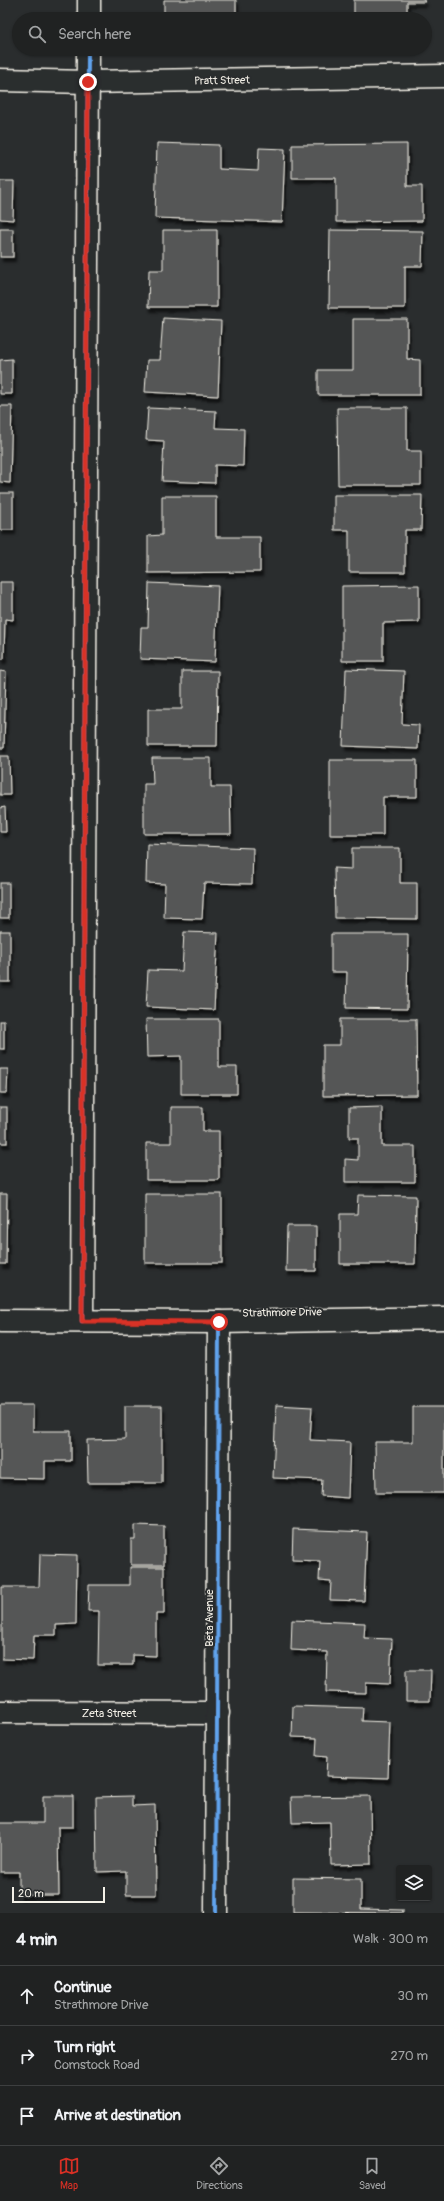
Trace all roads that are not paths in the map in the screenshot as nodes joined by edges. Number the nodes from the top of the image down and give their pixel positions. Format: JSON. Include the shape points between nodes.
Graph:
{"nodes":[{"id":1,"x":89,"y":0,"type":"edge"},
{"id":2,"x":89,"y":12,"type":"edge"},
{"id":3,"x":88,"y":56,"type":"edge"},
{"id":4,"x":444,"y":76,"type":"edge"},
{"id":5,"x":0,"y":80,"type":"edge"},
{"id":6,"x":88,"y":82,"type":"junction"},
{"id":7,"x":444,"y":1318,"type":"edge"},
{"id":8,"x":0,"y":1321,"type":"edge"},
{"id":9,"x":82,"y":1321,"type":"junction"},
{"id":10,"x":219,"y":1322,"type":"junction"},
{"id":11,"x":0,"y":1712,"type":"edge"},
{"id":12,"x":218,"y":1713,"type":"junction"},
{"id":13,"x":216,"y":1913,"type":"edge"}],
"edges":[{"from":1,"to":2,"type":"street"},
{"from":3,"to":6,"type":"street"},
{"from":4,"to":6,"type":"street","name":"Pratt Street"},
{"from":5,"to":6,"type":"street","name":"Pratt Street"},
{"from":6,"to":9,"type":"street"},
{"from":7,"to":10,"type":"street","name":"Strathmore Drive"},
{"from":8,"to":9,"type":"street","name":"Strathmore Drive"},
{"from":9,"to":10,"type":"street","name":"Strathmore Drive"},
{"from":10,"to":12,"type":"street","name":"Beta Avenue"},
{"from":11,"to":12,"type":"street","name":"Zeta Street"},
{"from":12,"to":13,"type":"street","name":"Beta Avenue"}]}
